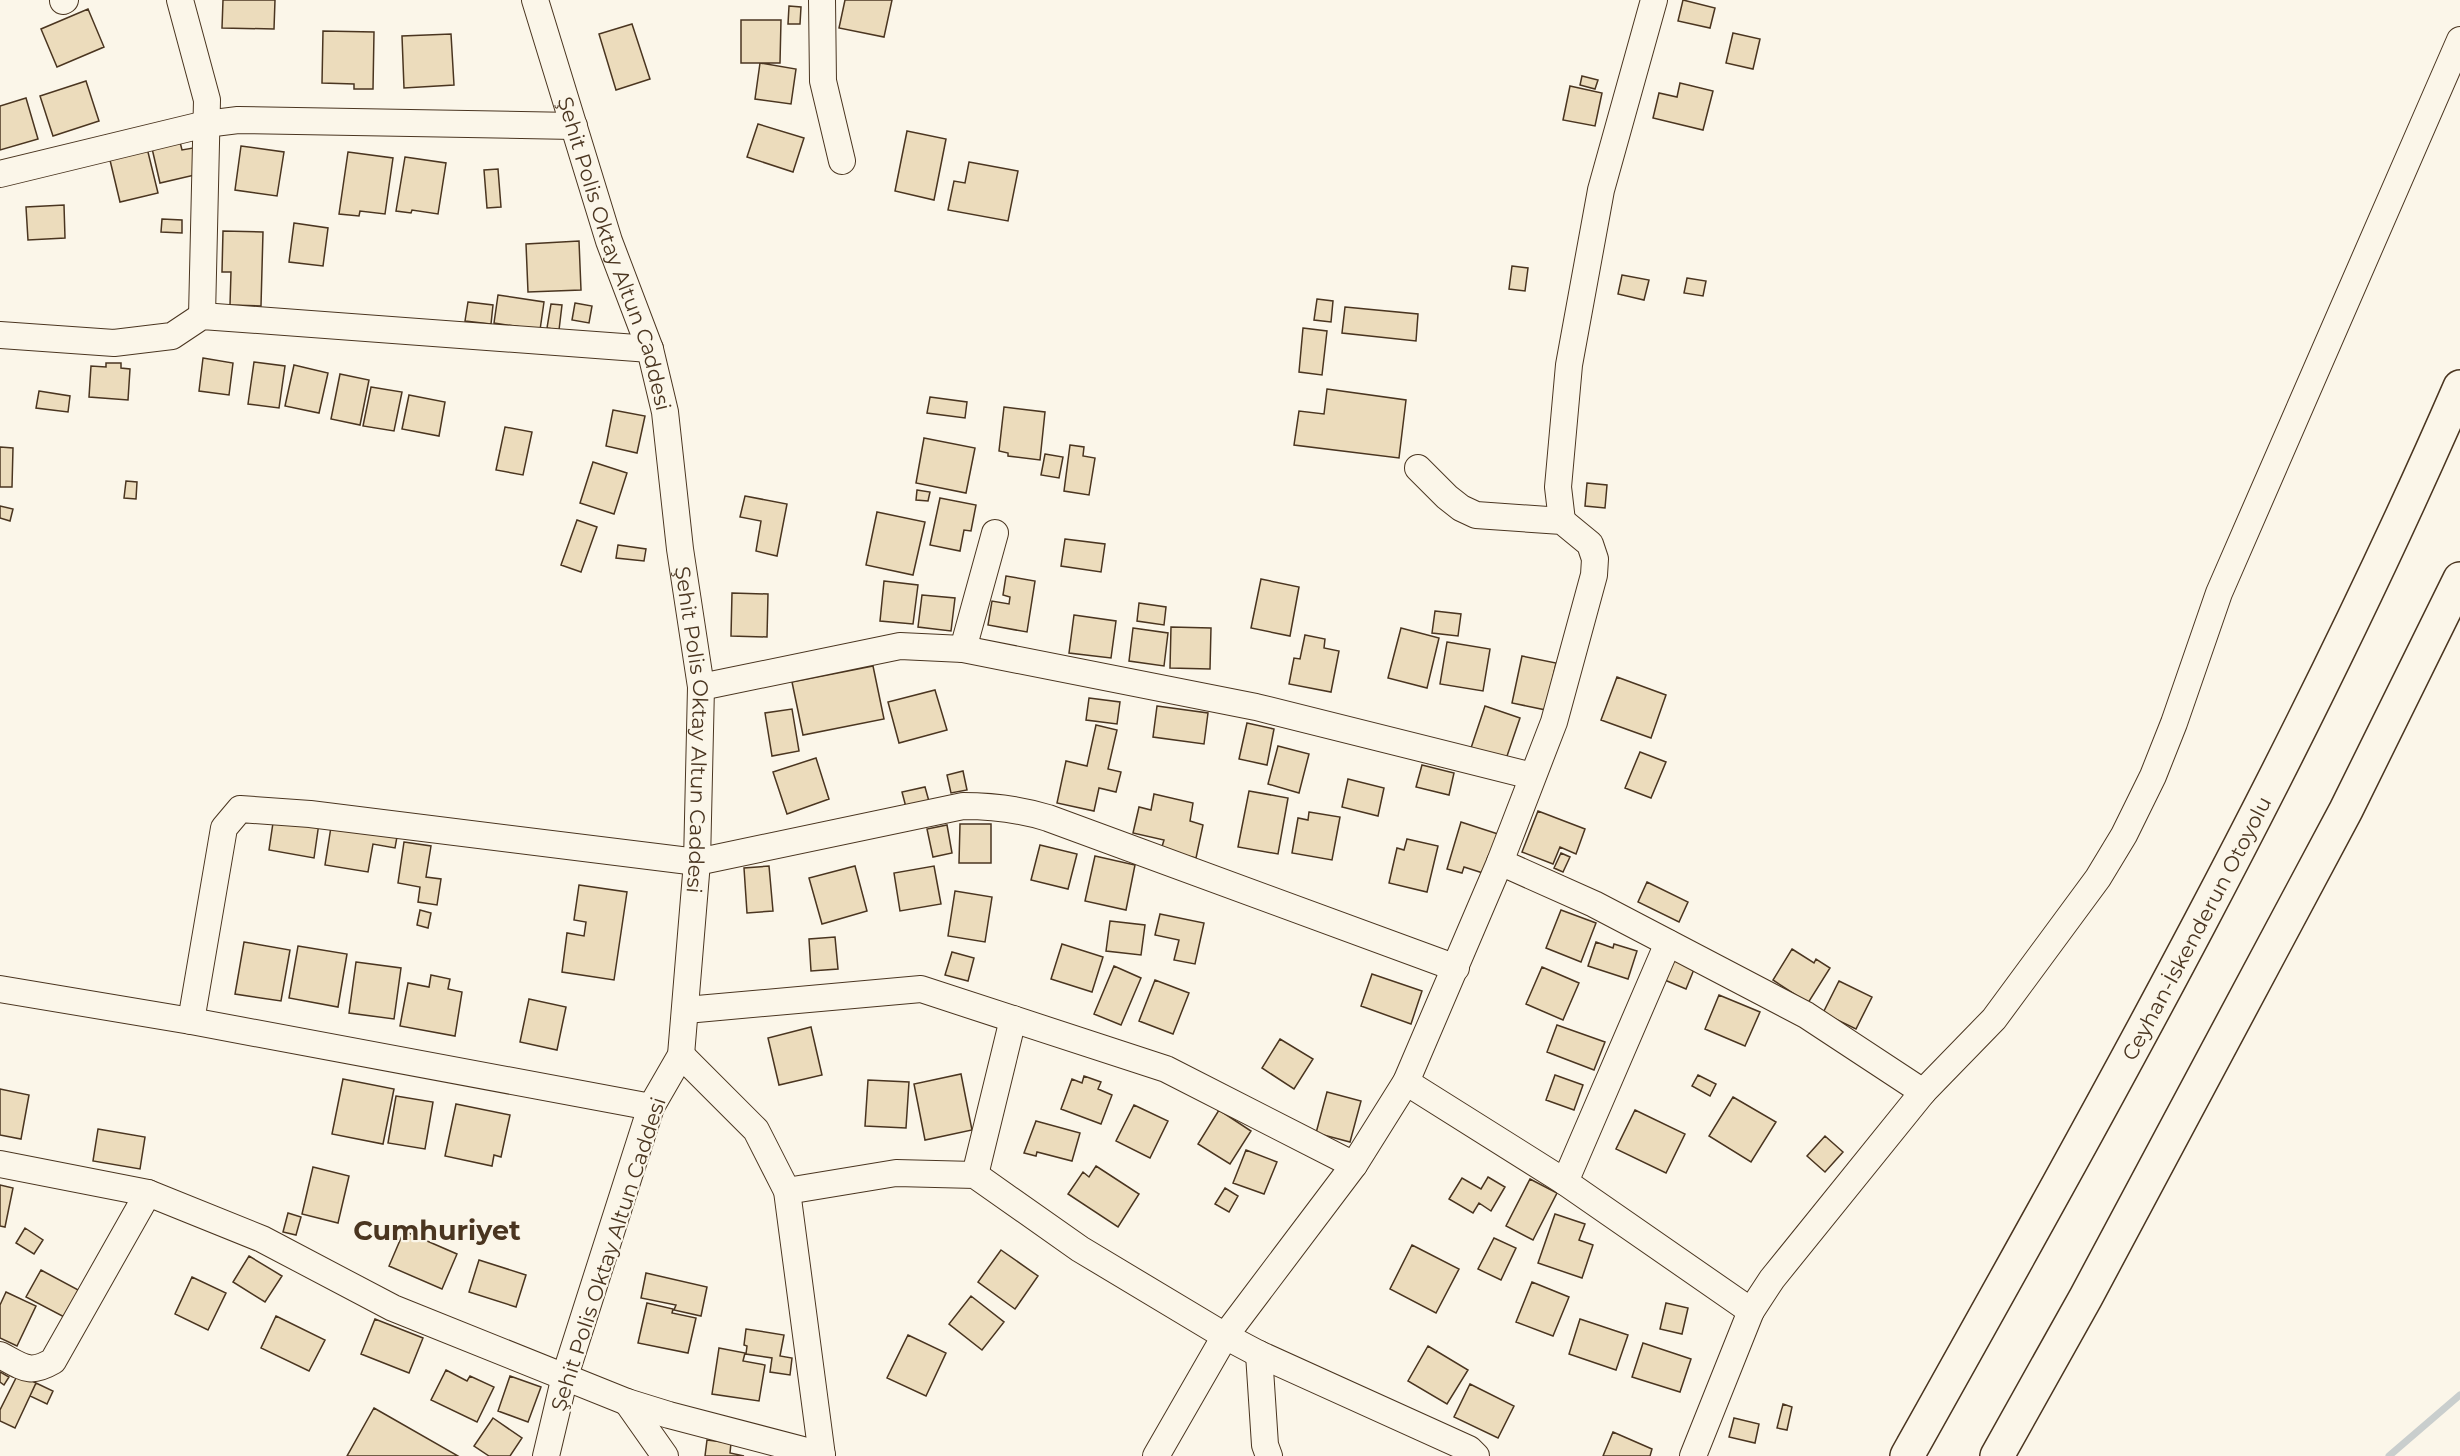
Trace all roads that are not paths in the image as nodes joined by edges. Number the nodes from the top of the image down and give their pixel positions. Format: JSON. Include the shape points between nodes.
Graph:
{"nodes":[{"id":1,"x":180,"y":0,"type":"edge"},
{"id":2,"x":535,"y":0,"type":"edge"},
{"id":3,"x":822,"y":0,"type":"edge"},
{"id":4,"x":1654,"y":0,"type":"edge"},
{"id":5,"x":2460,"y":40,"type":"edge"},
{"id":6,"x":206,"y":124,"type":"junction"},
{"id":7,"x":574,"y":126,"type":"junction"},
{"id":8,"x":842,"y":161,"type":"dead end"},
{"id":9,"x":0,"y":174,"type":"edge"},
{"id":10,"x":202,"y":316,"type":"junction"},
{"id":11,"x":0,"y":335,"type":"edge"},
{"id":12,"x":650,"y":349,"type":"junction"},
{"id":13,"x":2460,"y":387,"type":"edge"},
{"id":14,"x":1418,"y":468,"type":"dead end"},
{"id":15,"x":1562,"y":521,"type":"junction"},
{"id":16,"x":995,"y":533,"type":"dead end"},
{"id":17,"x":2460,"y":579,"type":"edge"},
{"id":18,"x":963,"y":649,"type":"junction"},
{"id":19,"x":701,"y":687,"type":"junction"},
{"id":20,"x":1532,"y":776,"type":"junction"},
{"id":21,"x":1500,"y":861,"type":"junction"},
{"id":22,"x":697,"y":862,"type":"junction"},
{"id":23,"x":1668,"y":943,"type":"junction"},
{"id":24,"x":1456,"y":968,"type":"junction"},
{"id":25,"x":0,"y":989,"type":"edge"},
{"id":26,"x":686,"y":1011,"type":"junction"},
{"id":27,"x":1013,"y":1019,"type":"junction"},
{"id":28,"x":191,"y":1021,"type":"junction"},
{"id":29,"x":681,"y":1055,"type":"junction"},
{"id":30,"x":1406,"y":1083,"type":"junction"},
{"id":31,"x":1923,"y":1092,"type":"junction"},
{"id":32,"x":651,"y":1107,"type":"junction"},
{"id":33,"x":0,"y":1164,"type":"edge"},
{"id":34,"x":1354,"y":1165,"type":"junction"},
{"id":35,"x":975,"y":1175,"type":"junction"},
{"id":36,"x":1565,"y":1182,"type":"junction"},
{"id":37,"x":787,"y":1191,"type":"junction"},
{"id":38,"x":148,"y":1193,"type":"junction"},
{"id":39,"x":1751,"y":1311,"type":"junction"},
{"id":40,"x":1225,"y":1336,"type":"junction"},
{"id":41,"x":1259,"y":1353,"type":"junction"},
{"id":42,"x":0,"y":1355,"type":"edge"},
{"id":43,"x":566,"y":1376,"type":"junction"},
{"id":44,"x":627,"y":1401,"type":"junction"},
{"id":45,"x":822,"y":1455,"type":"edge"},
{"id":46,"x":546,"y":1456,"type":"edge"},
{"id":47,"x":665,"y":1456,"type":"edge"},
{"id":48,"x":1156,"y":1456,"type":"edge"},
{"id":49,"x":1269,"y":1456,"type":"edge"},
{"id":50,"x":1476,"y":1456,"type":"edge"},
{"id":51,"x":1693,"y":1456,"type":"edge"},
{"id":52,"x":1907,"y":1456,"type":"edge"},
{"id":53,"x":1997,"y":1456,"type":"edge"}],
"edges":[{"from":1,"to":6,"type":"street","via":[[207,100]]},
{"from":2,"to":7,"type":"street","name":"Şehit Polis Oktay Altun Caddesi"},
{"from":3,"to":8,"type":"street","via":[[823,81]]},
{"from":4,"to":15,"type":"street","via":[[1601,190],[1569,365],[1558,487]]},
{"from":5,"to":31,"type":"street","via":[[2219,593],[2166,744],[2124,835],[2098,878],[1994,1019]]},
{"from":6,"to":7,"type":"street","via":[[238,120]]},
{"from":6,"to":9,"type":"street"},
{"from":6,"to":10,"type":"street"},
{"from":7,"to":12,"type":"street","name":"Şehit Polis Oktay Altun Caddesi","via":[[609,241]]},
{"from":10,"to":11,"type":"street","via":[[172,336],[114,344]]},
{"from":10,"to":12,"type":"street"},
{"from":12,"to":19,"type":"street","name":"Şehit Polis Oktay Altun Caddesi","via":[[665,412]]},
{"from":13,"to":52,"type":"highway","name":"Ceyhan-İskenderun Otoyolu","via":[[2412,497],[2277,776]]},
{"from":14,"to":15,"type":"street","via":[[1447,497],[1476,515]]},
{"from":15,"to":20,"type":"street","via":[[1590,544],[1595,559],[1594,575],[1554,722]]},
{"from":16,"to":18,"type":"street"},
{"from":17,"to":53,"type":"highway","via":[[2346,810]]},
{"from":18,"to":19,"type":"street","via":[[900,646]]},
{"from":18,"to":20,"type":"street","via":[[1257,707]]},
{"from":19,"to":22,"type":"street","name":"Şehit Polis Oktay Altun Caddesi"},
{"from":20,"to":21,"type":"street"},
{"from":21,"to":23,"type":"street"},
{"from":21,"to":24,"type":"street"},
{"from":22,"to":24,"type":"street","via":[[963,806],[998,806],[1048,818]]},
{"from":22,"to":26,"type":"street","name":"Şehit Polis Oktay Altun Caddesi"},
{"from":22,"to":28,"type":"street","via":[[310,814],[240,809],[224,828]]},
{"from":23,"to":31,"type":"street","via":[[1806,1015]]},
{"from":23,"to":36,"type":"street"},
{"from":24,"to":30,"type":"street"},
{"from":25,"to":28,"type":"street"},
{"from":26,"to":27,"type":"street","via":[[921,989]]},
{"from":26,"to":29,"type":"street","name":"Şehit Polis Oktay Altun Caddesi"},
{"from":27,"to":34,"type":"street","via":[[1166,1069]]},
{"from":27,"to":35,"type":"street"},
{"from":28,"to":32,"type":"street"},
{"from":29,"to":32,"type":"street","name":"Şehit Polis Oktay Altun Caddesi"},
{"from":29,"to":37,"type":"street","via":[[756,1130]]},
{"from":30,"to":34,"type":"street"},
{"from":30,"to":36,"type":"street"},
{"from":31,"to":39,"type":"street","via":[[1772,1279]]},
{"from":32,"to":43,"type":"street","name":"Şehit Polis Oktay Altun Caddesi"},
{"from":33,"to":38,"type":"street"},
{"from":34,"to":40,"type":"street"},
{"from":35,"to":37,"type":"street","via":[[896,1173]]},
{"from":35,"to":40,"type":"street","via":[[1080,1249]]},
{"from":36,"to":39,"type":"street"},
{"from":37,"to":45,"type":"street"},
{"from":38,"to":42,"type":"street","via":[[53,1361],[30,1369]]},
{"from":38,"to":43,"type":"street","via":[[262,1239],[393,1308]]},
{"from":39,"to":51,"type":"street"},
{"from":40,"to":41,"type":"street"},
{"from":40,"to":48,"type":"street"},
{"from":41,"to":49,"type":"street"},
{"from":41,"to":50,"type":"street","via":[[1469,1449]]},
{"from":43,"to":44,"type":"street"},
{"from":43,"to":46,"type":"street","name":"Şehit Polis Oktay Altun Caddesi"},
{"from":44,"to":45,"type":"street"},
{"from":44,"to":47,"type":"street"}]}
